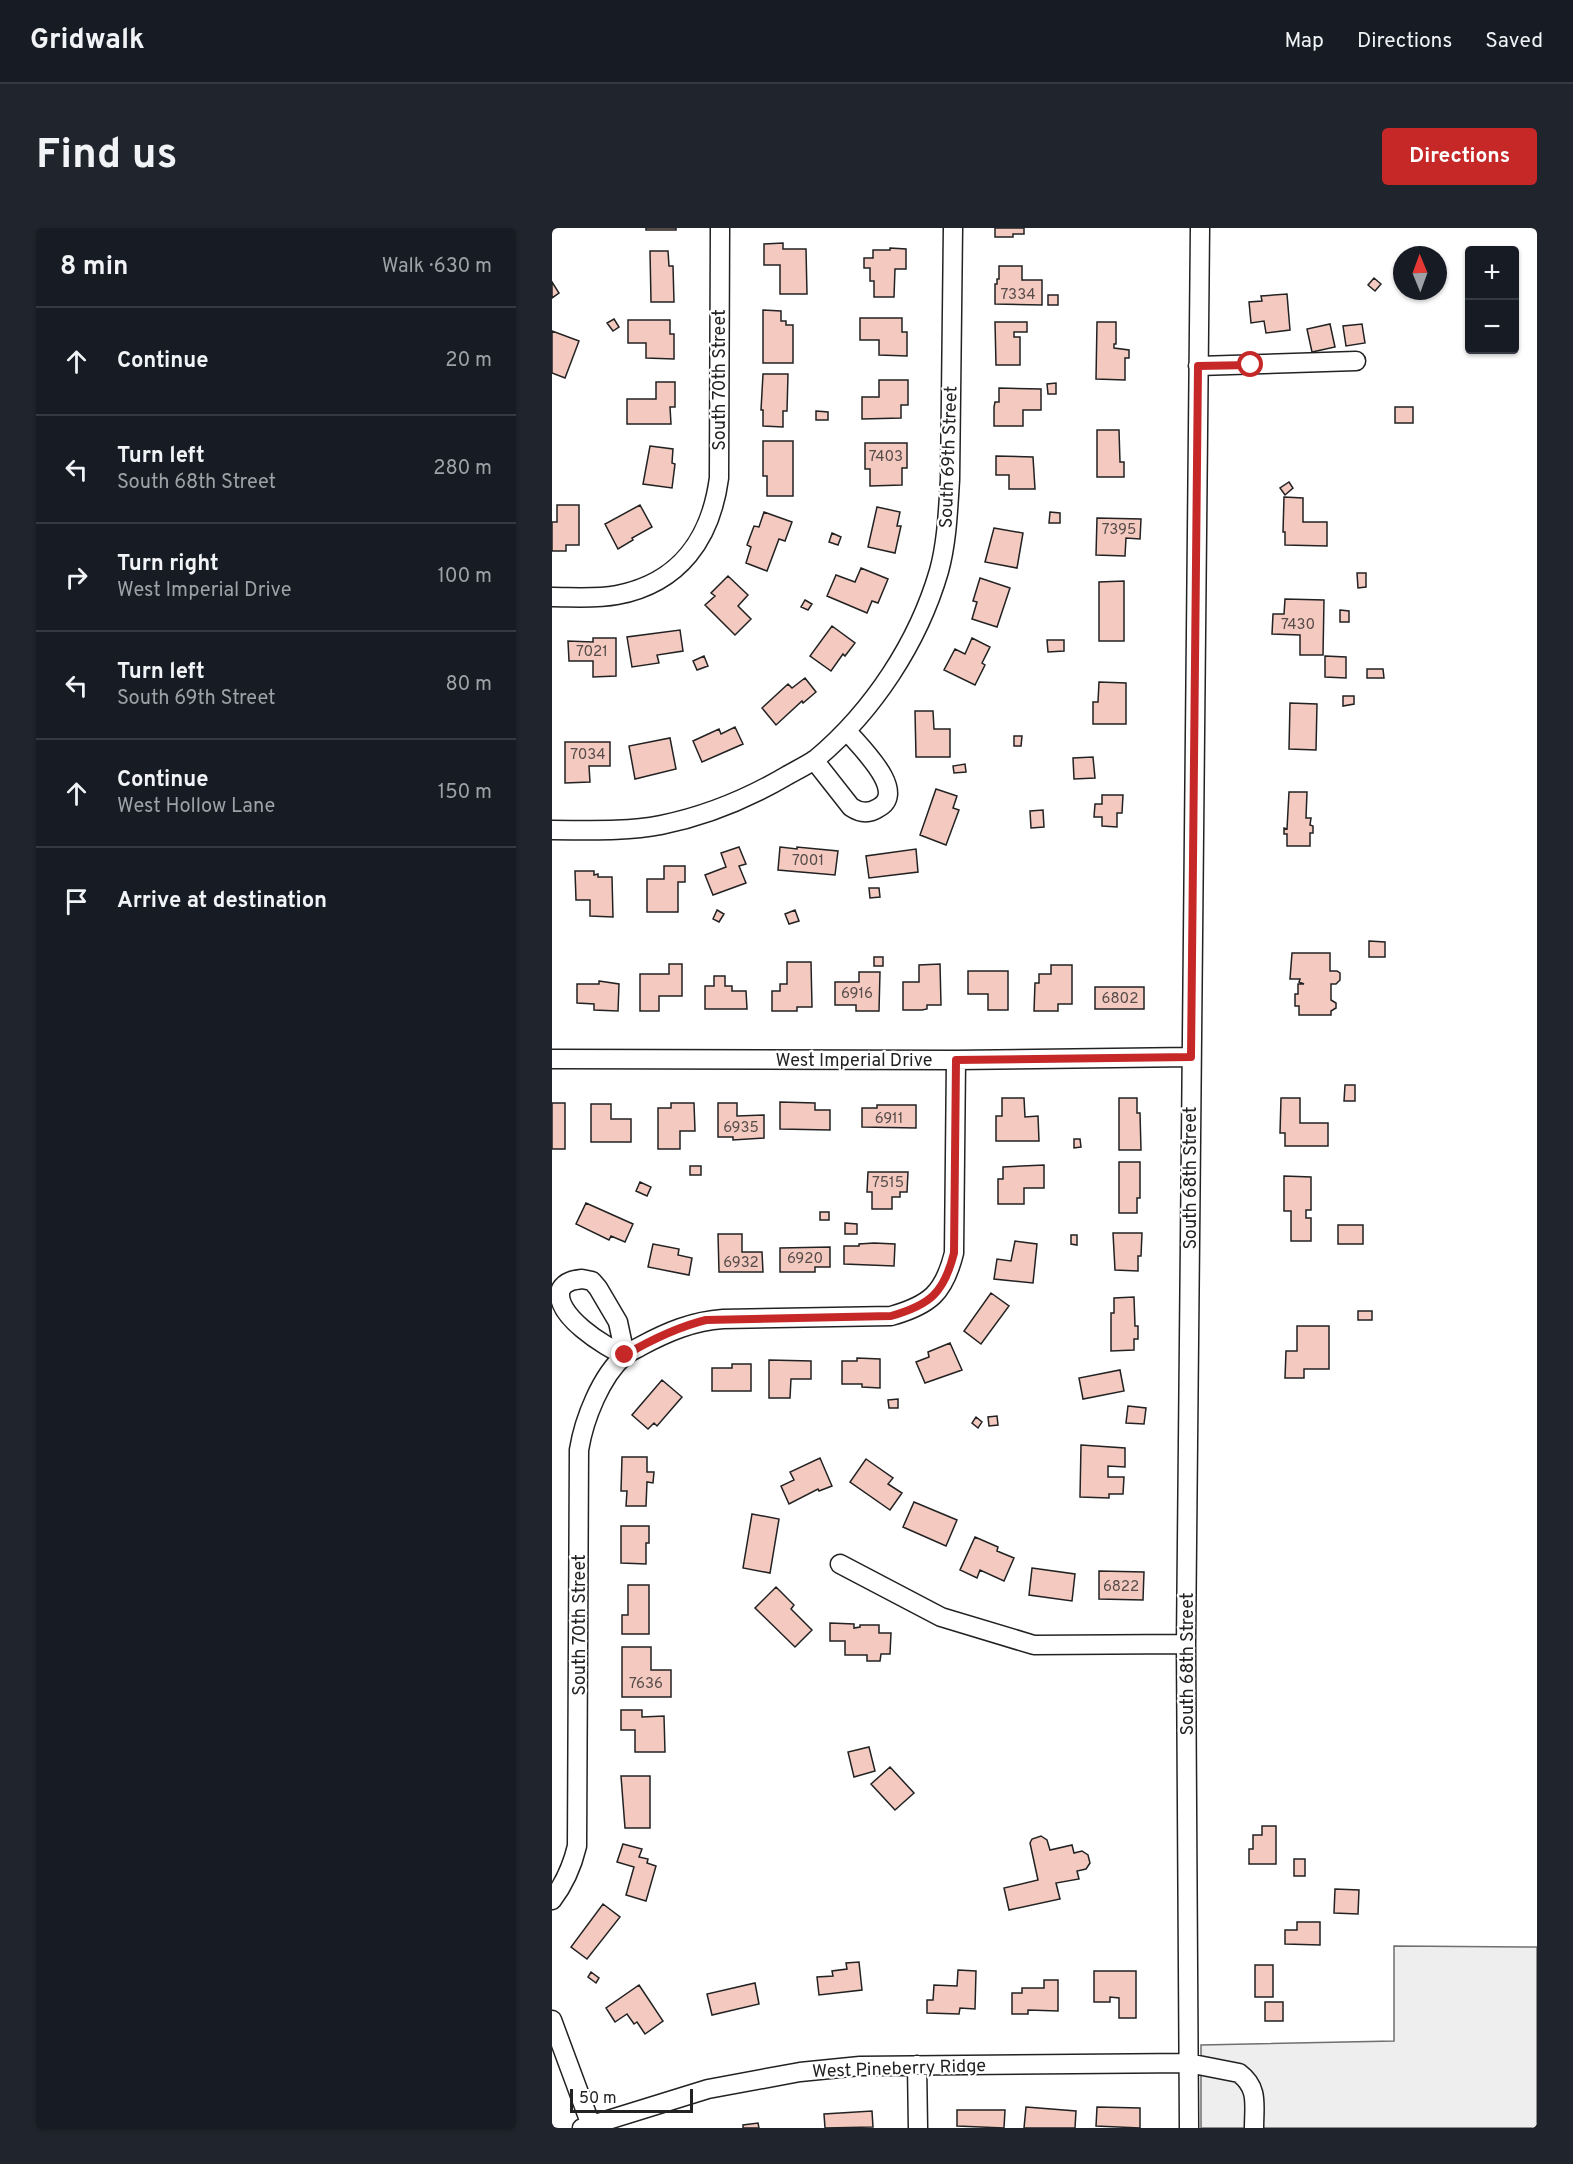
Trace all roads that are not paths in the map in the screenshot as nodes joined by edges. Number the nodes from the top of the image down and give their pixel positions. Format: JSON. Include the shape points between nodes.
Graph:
{"nodes":[{"id":1,"x":720,"y":228,"type":"edge"},
{"id":2,"x":953,"y":228,"type":"edge"},
{"id":3,"x":1200,"y":228,"type":"edge"},
{"id":4,"x":1356,"y":361,"type":"dead end"},
{"id":5,"x":1198,"y":366,"type":"junction"},
{"id":6,"x":552,"y":597,"type":"edge"},
{"id":7,"x":847,"y":731,"type":"junction"},
{"id":8,"x":813,"y":760,"type":"junction"},
{"id":9,"x":552,"y":830,"type":"edge"},
{"id":10,"x":1191,"y":1057,"type":"junction"},
{"id":11,"x":552,"y":1059,"type":"edge"},
{"id":12,"x":956,"y":1060,"type":"junction"},
{"id":13,"x":840,"y":1564,"type":"dead end"},
{"id":14,"x":1186,"y":1644,"type":"junction"},
{"id":15,"x":552,"y":1900,"type":"edge"},
{"id":16,"x":552,"y":2020,"type":"edge"},
{"id":17,"x":1188,"y":2063,"type":"junction"},
{"id":18,"x":917,"y":2065,"type":"junction"},
{"id":19,"x":589,"y":2127,"type":"edge"},
{"id":20,"x":918,"y":2128,"type":"edge"},
{"id":21,"x":1190,"y":2128,"type":"edge"},
{"id":22,"x":1254,"y":2128,"type":"edge"}],
"edges":[{"from":1,"to":6,"type":"street","name":"South 70th Street","via":[[719,478],[706,529],[681,563],[657,581],[616,596]]},
{"from":2,"to":7,"type":"street","name":"South 69th Street","via":[[950,480],[940,569],[906,652]]},
{"from":3,"to":5,"type":"street","name":"South 68th Street"},
{"from":4,"to":5,"type":"street"},
{"from":5,"to":10,"type":"street","name":"South 68th Street"},
{"from":7,"to":8,"type":"street","name":"South 69th Street"},
{"from":7,"to":8,"type":"street","via":[[887,782],[887,799],[882,806],[866,812],[851,807]]},
{"from":8,"to":9,"type":"street","name":"South 69th Street","via":[[765,789],[701,815],[637,828]]},
{"from":10,"to":12,"type":"street","name":"West Imperial Drive"},
{"from":10,"to":14,"type":"street","name":"South 68th Street"},
{"from":11,"to":12,"type":"street","name":"West Imperial Drive"},
{"from":12,"to":15,"type":"street","name":"South 70th Street","via":[[954,1253],[942,1287],[924,1304],[891,1316],[706,1320],[687,1325],[625,1355],[592,1405],[579,1450],[577,1846],[563,1885]]},
{"from":13,"to":14,"type":"street","via":[[941,1617],[1034,1645]]},
{"from":14,"to":17,"type":"street","name":"South 68th Street"},
{"from":16,"to":19,"type":"street"},
{"from":17,"to":18,"type":"street","name":"West Pineberry Ridge"},
{"from":17,"to":21,"type":"street","name":"South 68th Street"},
{"from":17,"to":22,"type":"street","name":"West Pineberry Ridge","via":[[1239,2073],[1251,2083]]},
{"from":18,"to":19,"type":"street","name":"West Pineberry Ridge","via":[[800,2072],[708,2089]]},
{"from":18,"to":20,"type":"street"}]}
